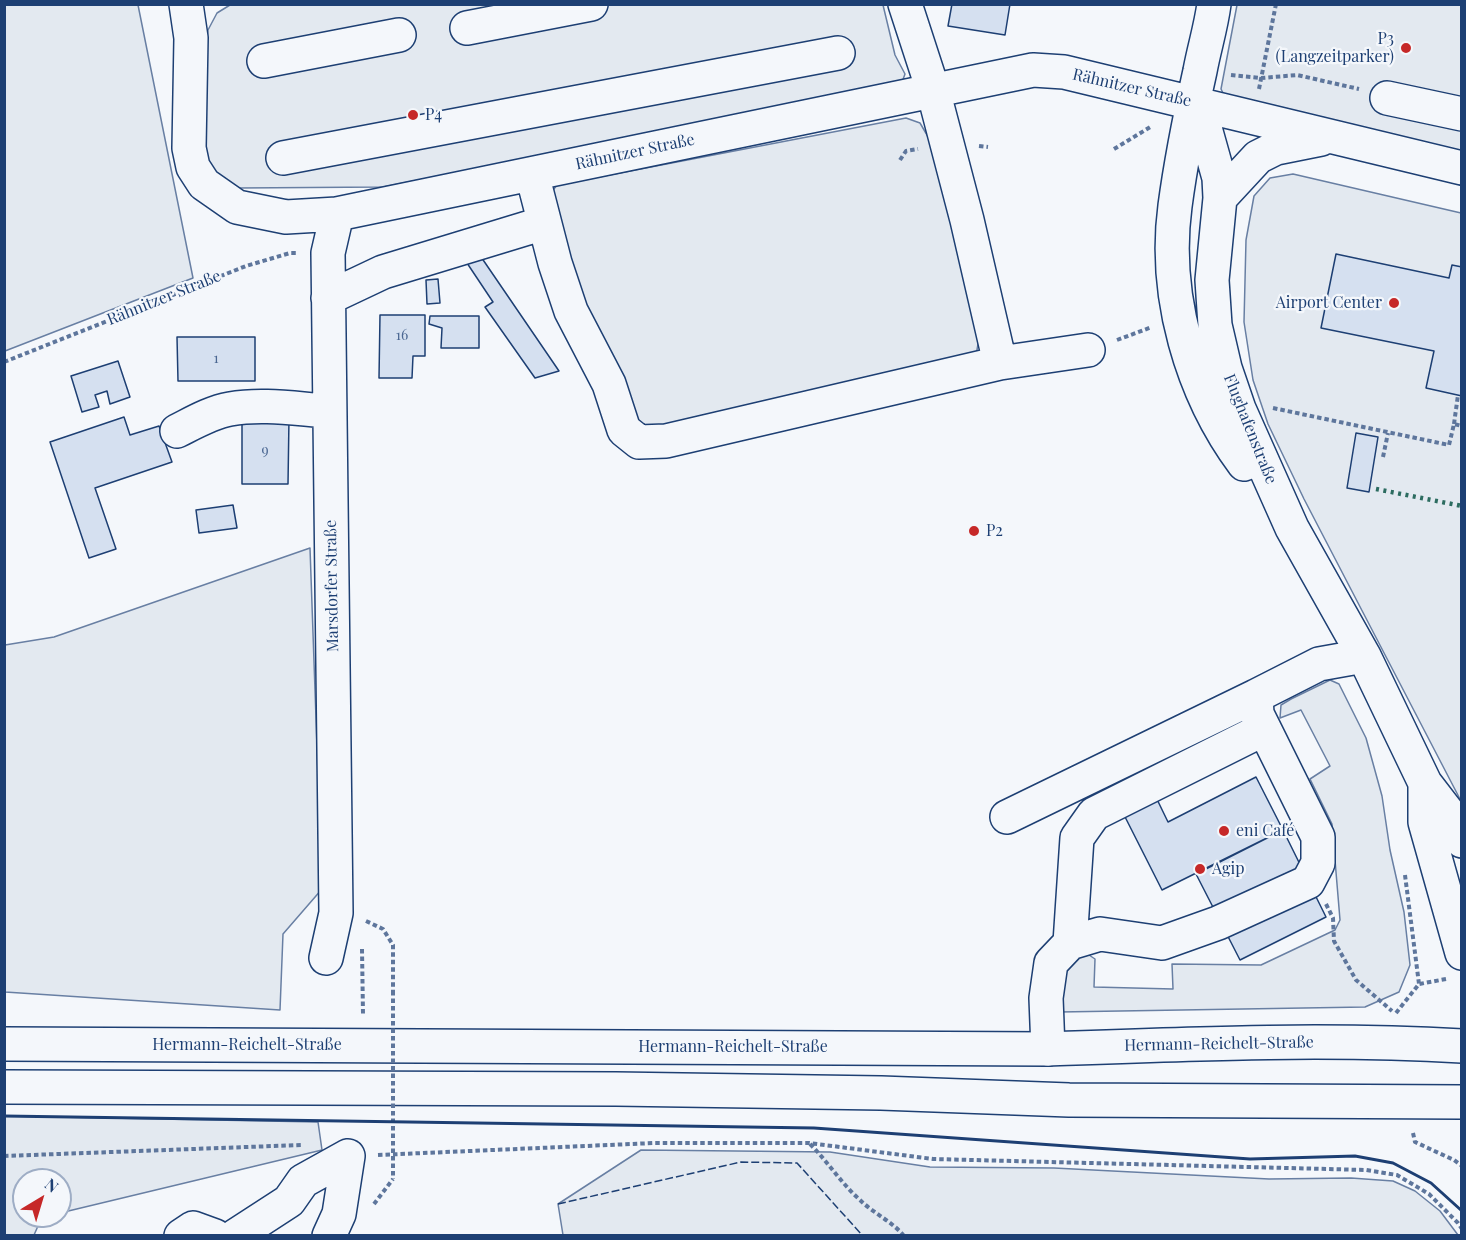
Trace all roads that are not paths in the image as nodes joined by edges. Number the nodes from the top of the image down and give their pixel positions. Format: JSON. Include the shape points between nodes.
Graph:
{"nodes":[{"id":1,"x":186,"y":4,"type":"edge"},
{"id":2,"x":591,"y":4,"type":"edge"},
{"id":3,"x":905,"y":4,"type":"edge"},
{"id":4,"x":1214,"y":4,"type":"edge"},
{"id":5,"x":467,"y":28,"type":"dead end"},
{"id":6,"x":399,"y":35,"type":"dead end"},
{"id":7,"x":838,"y":53,"type":"dead end"},
{"id":8,"x":264,"y":61,"type":"dead end"},
{"id":9,"x":1196,"y":87,"type":"junction"},
{"id":10,"x":933,"y":90,"type":"junction"},
{"id":11,"x":1375,"y":94,"type":"road end"},
{"id":12,"x":1461,"y":114,"type":"edge"},
{"id":13,"x":1329,"y":137,"type":"junction"},
{"id":14,"x":283,"y":158,"type":"dead end"},
{"id":15,"x":1461,"y":168,"type":"edge"},
{"id":16,"x":532,"y":174,"type":"junction"},
{"id":17,"x":1220,"y":198,"type":"junction"},
{"id":18,"x":337,"y":214,"type":"junction"},
{"id":19,"x":544,"y":223,"type":"junction"},
{"id":20,"x":328,"y":298,"type":"junction"},
{"id":21,"x":1088,"y":350,"type":"road end"},
{"id":22,"x":1000,"y":363,"type":"junction"},
{"id":23,"x":329,"y":411,"type":"junction"},
{"id":24,"x":177,"y":431,"type":"dead end"},
{"id":25,"x":1292,"y":528,"type":"junction"},
{"id":26,"x":1364,"y":656,"type":"junction"},
{"id":27,"x":1256,"y":696,"type":"junction"},
{"id":28,"x":1264,"y":729,"type":"junction"},
{"id":29,"x":1425,"y":783,"type":"junction"},
{"id":30,"x":1007,"y":817,"type":"dead end"},
{"id":31,"x":1461,"y":841,"type":"edge"},
{"id":32,"x":1070,"y":942,"type":"junction"},
{"id":33,"x":326,"y":958,"type":"dead end"},
{"id":34,"x":1456,"y":966,"type":"edge"},
{"id":35,"x":4,"y":1044,"type":"edge"},
{"id":36,"x":1461,"y":1046,"type":"edge"},
{"id":37,"x":1048,"y":1049,"type":"junction"},
{"id":38,"x":4,"y":1087,"type":"edge"},
{"id":39,"x":1461,"y":1102,"type":"edge"},
{"id":40,"x":181,"y":1236,"type":"edge"},
{"id":41,"x":215,"y":1236,"type":"edge"},
{"id":42,"x":235,"y":1236,"type":"edge"},
{"id":43,"x":329,"y":1236,"type":"edge"}],
"edges":[{"from":1,"to":18,"type":"street","name":"Rähnitzer Straße","via":[[191,38],[189,148],[193,167],[204,184],[237,207],[286,217]]},
{"from":2,"to":5,"type":"street"},
{"from":3,"to":10,"type":"street"},
{"from":4,"to":9,"type":"street","name":"Flughafenstraße"},
{"from":6,"to":8,"type":"street"},
{"from":7,"to":14,"type":"street"},
{"from":9,"to":10,"type":"street","name":"Rähnitzer Straße","via":[[1033,70]]},
{"from":9,"to":13,"type":"street","name":"Rähnitzer Straße","via":[[1255,118]]},
{"from":9,"to":17,"type":"street","name":"Flughafenstraße","via":[[1214,153]]},
{"from":9,"to":25,"type":"street","name":"Flughafenstraße","via":[[1174,208],[1172,259],[1178,310],[1209,405],[1238,456]]},
{"from":10,"to":16,"type":"street","name":"Rähnitzer Straße"},
{"from":10,"to":22,"type":"street"},
{"from":11,"to":12,"type":"street"},
{"from":13,"to":15,"type":"street"},
{"from":13,"to":17,"type":"street","via":[[1276,148],[1258,157]]},
{"from":16,"to":18,"type":"street","name":"Rähnitzer Straße"},
{"from":16,"to":19,"type":"street"},
{"from":17,"to":25,"type":"street","name":"Flughafenstraße","via":[[1212,280],[1215,325],[1239,409]]},
{"from":18,"to":20,"type":"street","name":"Marsdorfer Straße","via":[[328,253]]},
{"from":19,"to":20,"type":"street","via":[[383,272]]},
{"from":19,"to":22,"type":"street","via":[[571,311],[609,384],[624,430],[639,442],[666,441]]},
{"from":20,"to":23,"type":"street","name":"Marsdorfer Straße"},
{"from":21,"to":22,"type":"street"},
{"from":23,"to":24,"type":"street","via":[[229,409]]},
{"from":23,"to":33,"type":"street","name":"Marsdorfer Straße","via":[[336,913]]},
{"from":25,"to":26,"type":"street","name":"Flughafenstraße"},
{"from":26,"to":27,"type":"street","via":[[1319,664]]},
{"from":26,"to":29,"type":"street","name":"Flughafenstraße"},
{"from":27,"to":28,"type":"street","via":[[1257,714]]},
{"from":27,"to":30,"type":"street"},
{"from":28,"to":32,"type":"street","via":[[1094,814],[1077,837]]},
{"from":28,"to":32,"type":"street","via":[[1318,837],[1318,863],[1308,882],[1218,923],[1162,943],[1100,934]]},
{"from":29,"to":31,"type":"street","name":"Flughafenstraße","via":[[1452,818]]},
{"from":29,"to":34,"type":"street","name":"Flughafenstraße","via":[[1425,822]]},
{"from":32,"to":37,"type":"street","via":[[1051,963],[1046,998]]},
{"from":35,"to":37,"type":"street","name":"Hermann-Reichelt-Straße"},
{"from":36,"to":37,"type":"street","name":"Hermann-Reichelt-Straße","via":[[1220,1042]]},
{"from":38,"to":39,"type":"street","via":[[616,1089],[1069,1100]]},
{"from":40,"to":41,"type":"street","via":[[193,1228]]},
{"from":42,"to":43,"type":"street","via":[[289,1201],[303,1182],[348,1156],[339,1214]]}]}
